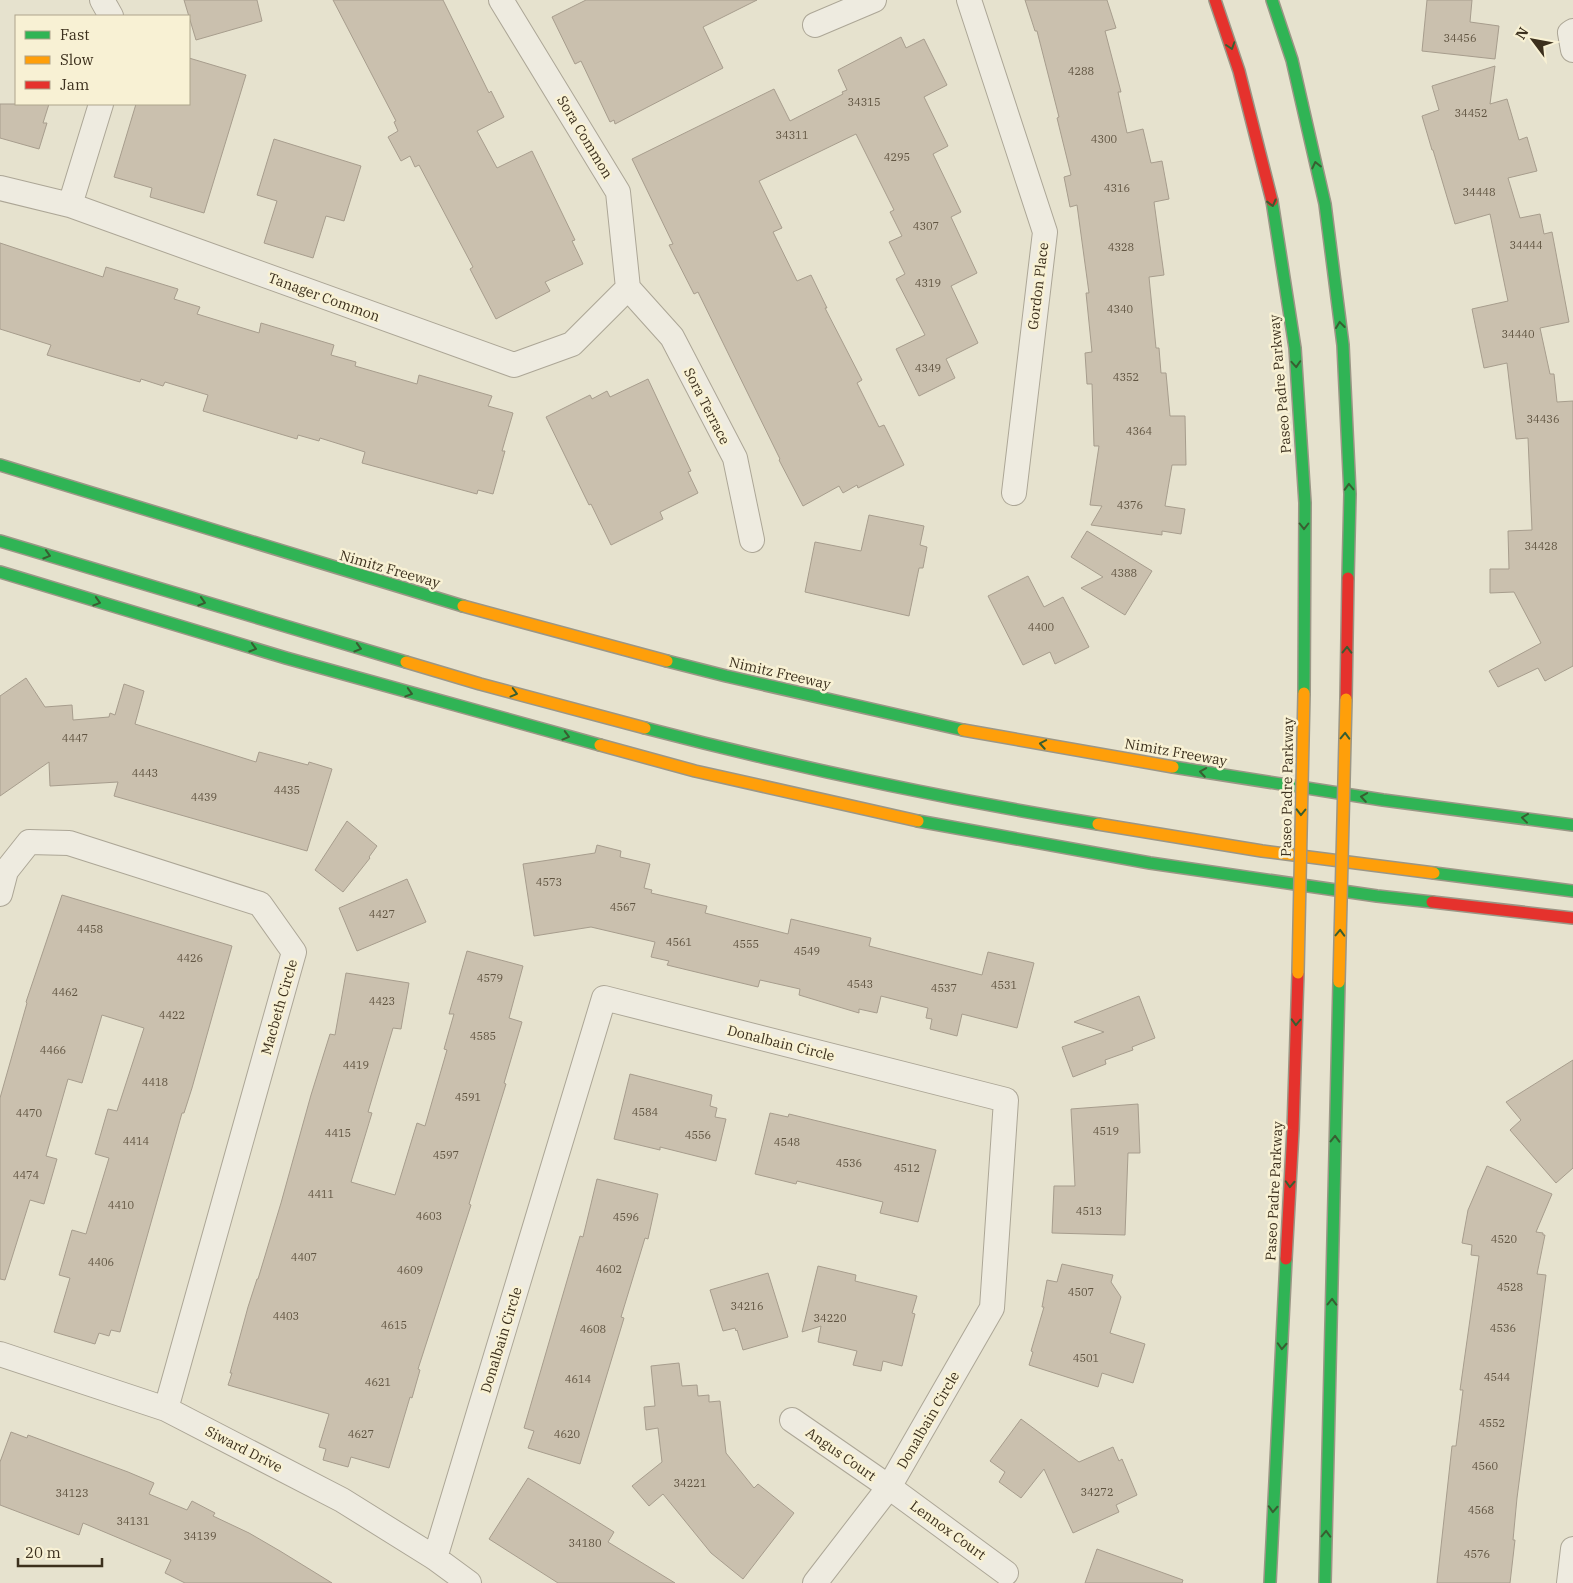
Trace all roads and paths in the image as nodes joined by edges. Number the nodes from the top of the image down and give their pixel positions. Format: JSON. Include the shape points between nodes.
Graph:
{"nodes":[{"id":1,"x":102,"y":0,"type":"edge"},
{"id":2,"x":501,"y":0,"type":"edge"},
{"id":3,"x":874,"y":0,"type":"edge"},
{"id":4,"x":969,"y":0,"type":"edge"},
{"id":5,"x":1215,"y":0,"type":"edge"},
{"id":6,"x":1272,"y":0,"type":"edge"},
{"id":7,"x":110,"y":15,"type":"edge"},
{"id":8,"x":815,"y":25,"type":"dead end"},
{"id":9,"x":1573,"y":31,"type":"edge"},
{"id":10,"x":1573,"y":50,"type":"edge"},
{"id":11,"x":101,"y":105,"type":"edge"},
{"id":12,"x":0,"y":188,"type":"edge"},
{"id":13,"x":70,"y":205,"type":"junction"},
{"id":14,"x":628,"y":288,"type":"junction"},
{"id":15,"x":0,"y":465,"type":"edge"},
{"id":16,"x":1014,"y":493,"type":"dead end"},
{"id":17,"x":752,"y":540,"type":"dead end"},
{"id":18,"x":0,"y":541,"type":"edge"},
{"id":19,"x":0,"y":572,"type":"edge"},
{"id":20,"x":1573,"y":825,"type":"edge"},
{"id":21,"x":1573,"y":891,"type":"edge"},
{"id":22,"x":0,"y":894,"type":"edge"},
{"id":23,"x":1573,"y":918,"type":"edge"},
{"id":24,"x":0,"y":1354,"type":"edge"},
{"id":25,"x":166,"y":1409,"type":"junction"},
{"id":26,"x":792,"y":1420,"type":"dead end"},
{"id":27,"x":889,"y":1487,"type":"junction"},
{"id":28,"x":1573,"y":1549,"type":"edge"},
{"id":29,"x":435,"y":1558,"type":"junction"},
{"id":30,"x":1006,"y":1573,"type":"dead end"},
{"id":31,"x":469,"y":1583,"type":"edge"},
{"id":32,"x":815,"y":1583,"type":"edge"},
{"id":33,"x":1270,"y":1583,"type":"edge"},
{"id":34,"x":1325,"y":1583,"type":"edge"},
{"id":35,"x":1569,"y":1583,"type":"edge"}],
"edges":[{"from":1,"to":7,"type":"street"},
{"from":2,"to":14,"type":"street","name":"Sora Common","via":[[618,192]]},
{"from":3,"to":8,"type":"street"},
{"from":4,"to":16,"type":"street","name":"Gordon Place","via":[[1045,232]]},
{"from":5,"to":33,"type":"main road","name":"Paseo Padre Parkway","one_way":true,"bridge":true,"via":[[1239,71],[1274,214],[1295,348],[1304,503],[1298,973]]},
{"from":34,"to":6,"type":"main road","one_way":true,"bridge":true,"via":[[1350,494],[1343,346],[1324,204],[1292,60]]},
{"from":9,"to":10,"type":"street","via":[[1570,33]]},
{"from":11,"to":13,"type":"street"},
{"from":12,"to":13,"type":"street","name":"Tanager Common"},
{"from":13,"to":14,"type":"street","name":"Tanager Common","via":[[514,365],[572,344]]},
{"from":14,"to":17,"type":"street","name":"Sora Terrace","via":[[672,337],[735,458]]},
{"from":20,"to":15,"type":"main road","name":"Nimitz Freeway","one_way":true,"via":[[1222,775],[934,724],[726,676],[496,616]]},
{"from":18,"to":21,"type":"main road","one_way":true,"via":[[480,684],[744,754],[990,806],[1262,851]]},
{"from":19,"to":23,"type":"main road","one_way":true,"via":[[286,658],[648,758],[920,822],[1219,873],[1377,896]]},
{"from":22,"to":25,"type":"street","name":"Macbeth Circle","via":[[6,871],[29,842],[69,843],[260,904],[294,952]]},
{"from":24,"to":25,"type":"street","name":"Siward Drive"},
{"from":25,"to":29,"type":"street","name":"Siward Drive","via":[[342,1500]]},
{"from":26,"to":27,"type":"street","name":"Angus Court"},
{"from":27,"to":29,"type":"street","name":"Donalbain Circle","via":[[992,1308],[1006,1100],[604,998]]},
{"from":27,"to":30,"type":"street","name":"Lennox Court"},
{"from":27,"to":32,"type":"street","name":"Donalbain Circle"},
{"from":28,"to":35,"type":"street"},
{"from":29,"to":31,"type":"street","name":"Siward Drive"}]}
